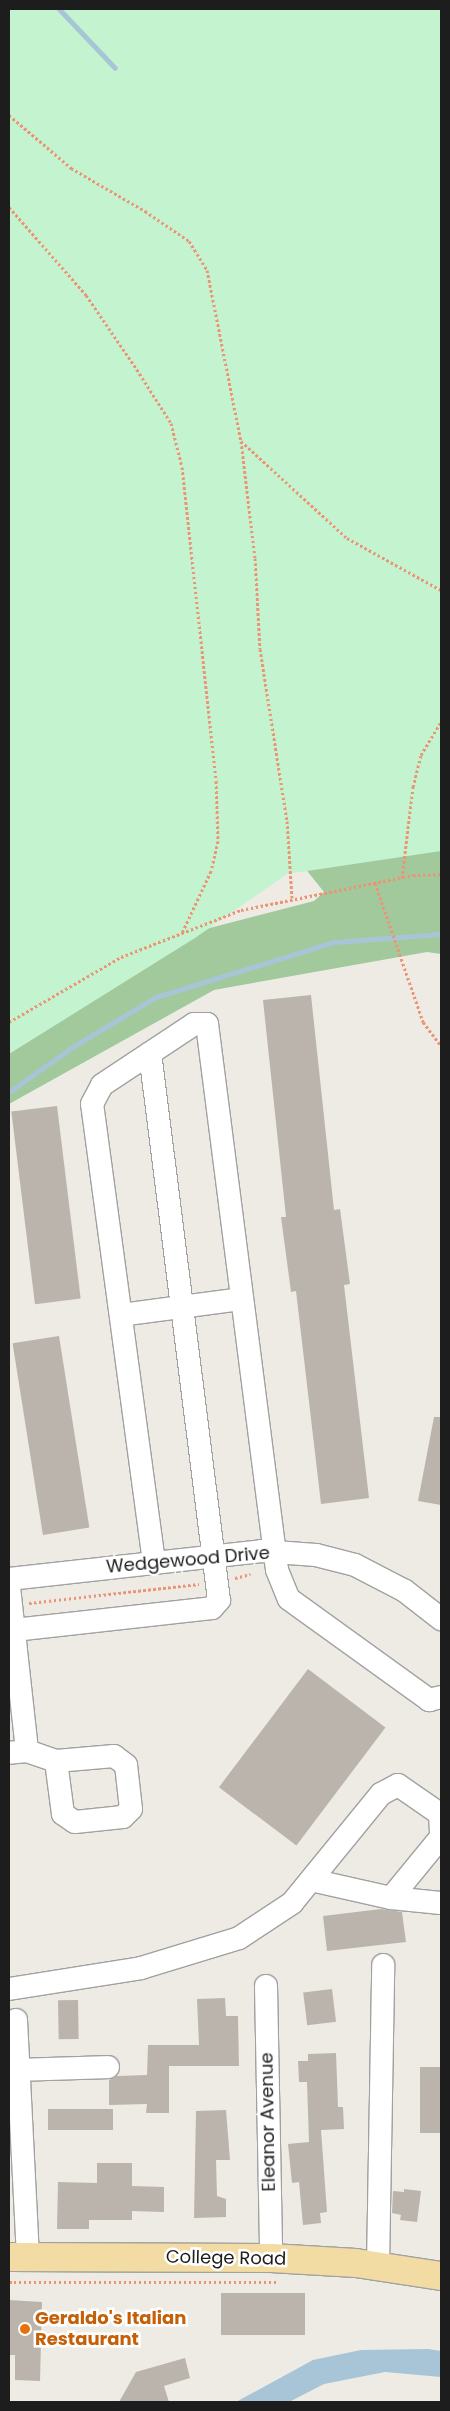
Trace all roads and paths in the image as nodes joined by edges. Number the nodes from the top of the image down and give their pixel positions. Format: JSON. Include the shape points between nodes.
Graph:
{"nodes":[{"id":1,"x":9,"y":115,"type":"edge"},
{"id":2,"x":9,"y":207,"type":"edge"},
{"id":3,"x":240,"y":440,"type":"junction"},
{"id":4,"x":441,"y":590,"type":"edge"},
{"id":5,"x":441,"y":722,"type":"edge"},
{"id":6,"x":441,"y":874,"type":"edge"},
{"id":7,"x":402,"y":878,"type":"junction"},
{"id":8,"x":375,"y":883,"type":"junction"},
{"id":9,"x":292,"y":898,"type":"junction"},
{"id":10,"x":182,"y":933,"type":"junction"},
{"id":11,"x":9,"y":1022,"type":"edge"},
{"id":12,"x":441,"y":1046,"type":"edge"},
{"id":13,"x":150,"y":1053,"type":"junction"},
{"id":14,"x":242,"y":1299,"type":"junction"},
{"id":15,"x":182,"y":1308,"type":"junction"},
{"id":16,"x":120,"y":1315,"type":"junction"},
{"id":17,"x":273,"y":1552,"type":"junction"},
{"id":18,"x":215,"y":1555,"type":"junction"},
{"id":19,"x":154,"y":1562,"type":"junction"},
{"id":20,"x":9,"y":1579,"type":"edge"},
{"id":21,"x":9,"y":1587,"type":"edge"},
{"id":22,"x":441,"y":1619,"type":"edge"},
{"id":23,"x":14,"y":1630,"type":"junction"},
{"id":24,"x":441,"y":1697,"type":"edge"},
{"id":25,"x":18,"y":1752,"type":"edge"},
{"id":26,"x":56,"y":1761,"type":"dead end"},
{"id":27,"x":441,"y":1831,"type":"edge"},
{"id":28,"x":441,"y":1837,"type":"edge"},
{"id":29,"x":311,"y":1880,"type":"junction"},
{"id":30,"x":391,"y":1898,"type":"junction"},
{"id":31,"x":441,"y":1903,"type":"edge"},
{"id":32,"x":383,"y":1965,"type":"dead end"},
{"id":33,"x":266,"y":1986,"type":"dead end"},
{"id":34,"x":9,"y":1989,"type":"edge"},
{"id":35,"x":16,"y":2020,"type":"dead end"},
{"id":36,"x":108,"y":2067,"type":"dead end"},
{"id":37,"x":18,"y":2070,"type":"junction"},
{"id":38,"x":18,"y":2257,"type":"edge"},
{"id":39,"x":271,"y":2258,"type":"junction"},
{"id":40,"x":378,"y":2266,"type":"junction"},
{"id":41,"x":441,"y":2276,"type":"edge"},
{"id":42,"x":9,"y":2282,"type":"edge"},
{"id":43,"x":285,"y":2283,"type":"dead end"}],
"edges":[{"from":1,"to":3,"type":"path","via":[[71,168],[145,210],[188,241],[207,270]]},
{"from":2,"to":10,"type":"path","via":[[86,294],[134,365],[171,423],[182,467],[216,781],[218,841],[211,871]]},
{"from":3,"to":4,"type":"path","via":[[347,538]]},
{"from":3,"to":9,"type":"path","via":[[255,558],[260,649],[286,822]]},
{"from":5,"to":7,"type":"path","via":[[421,756],[413,787]]},
{"from":6,"to":7,"type":"path"},
{"from":7,"to":8,"type":"path"},
{"from":8,"to":9,"type":"path"},
{"from":8,"to":12,"type":"path","via":[[423,1022]]},
{"from":9,"to":10,"type":"path","via":[[241,910]]},
{"from":10,"to":11,"type":"path","via":[[122,957]]},
{"from":13,"to":14,"type":"street","via":[[194,1024],[207,1024]]},
{"from":13,"to":15,"type":"street"},
{"from":13,"to":16,"type":"street","via":[[102,1085],[92,1104]]},
{"from":14,"to":15,"type":"street"},
{"from":14,"to":17,"type":"street"},
{"from":15,"to":16,"type":"street"},
{"from":15,"to":18,"type":"street"},
{"from":16,"to":19,"type":"street"},
{"from":17,"to":18,"type":"street","name":"Wedgewood Drive"},
{"from":17,"to":22,"type":"street","name":"Wedgewood Drive","via":[[316,1555],[355,1565],[405,1591]]},
{"from":17,"to":24,"type":"street","via":[[288,1599],[428,1700]]},
{"from":18,"to":19,"type":"street","name":"Wedgewood Drive"},
{"from":18,"to":23,"type":"street","via":[[219,1600],[212,1608]]},
{"from":19,"to":20,"type":"street","name":"Wedgewood Drive"},
{"from":21,"to":23,"type":"street"},
{"from":23,"to":25,"type":"street"},
{"from":25,"to":26,"type":"street"},
{"from":27,"to":29,"type":"street","via":[[440,1814],[398,1785],[381,1794]]},
{"from":28,"to":30,"type":"street"},
{"from":29,"to":30,"type":"street"},
{"from":29,"to":34,"type":"street","via":[[292,1903],[239,1938],[141,1968]]},
{"from":30,"to":31,"type":"street"},
{"from":32,"to":40,"type":"street"},
{"from":33,"to":39,"type":"street","name":"Eleanor Avenue"},
{"from":35,"to":37,"type":"street"},
{"from":36,"to":37,"type":"street"},
{"from":37,"to":38,"type":"street"},
{"from":38,"to":39,"type":"main road","name":"College Road"},
{"from":39,"to":40,"type":"main road","name":"College Road"},
{"from":40,"to":41,"type":"main road","name":"College Road"},
{"from":42,"to":43,"type":"path"}]}
